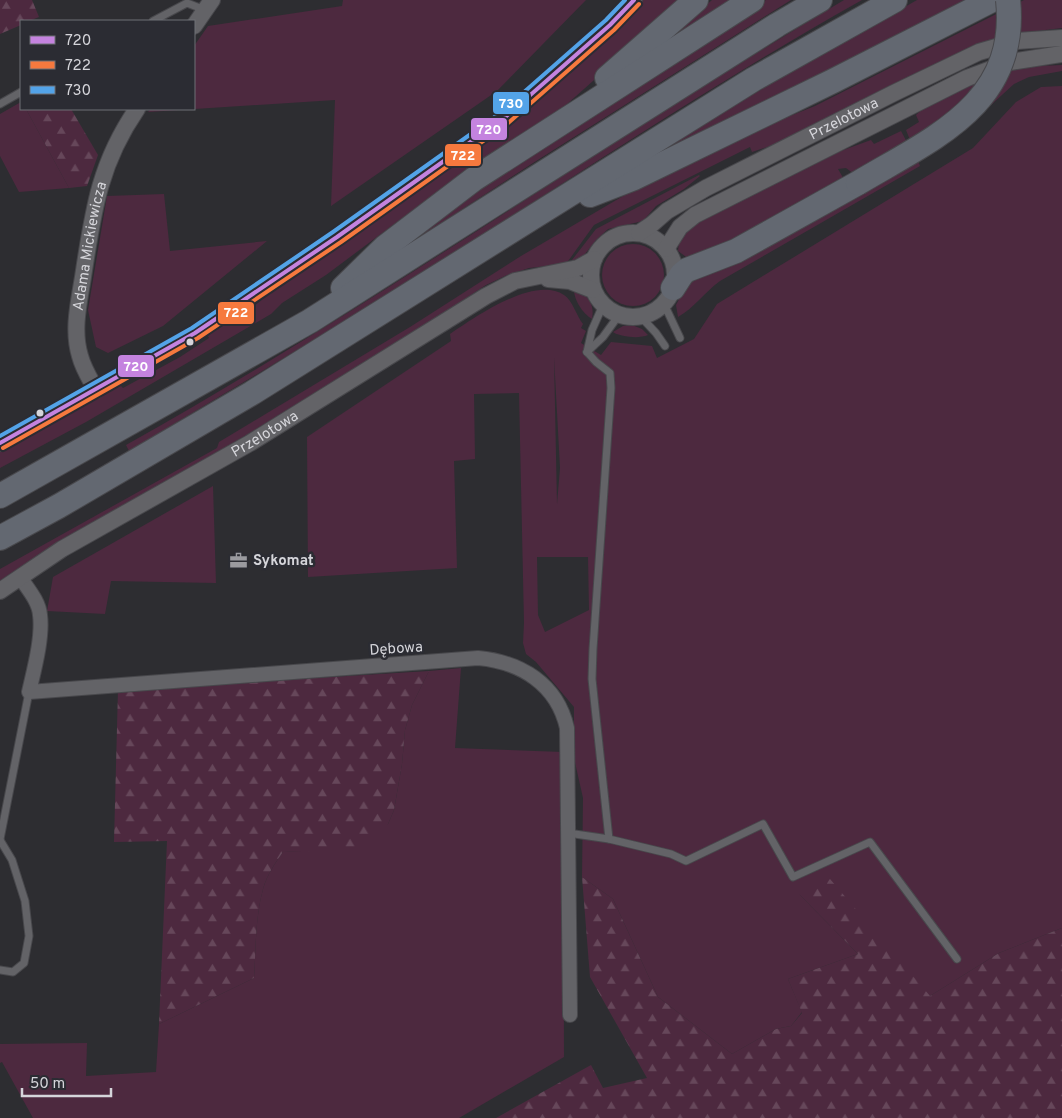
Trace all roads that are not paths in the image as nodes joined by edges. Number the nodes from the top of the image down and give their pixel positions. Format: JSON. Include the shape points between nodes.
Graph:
{"nodes":[{"id":1,"x":634,"y":0,"type":"edge"},
{"id":2,"x":696,"y":0,"type":"edge"},
{"id":3,"x":752,"y":0,"type":"edge"},
{"id":4,"x":820,"y":0,"type":"edge"},
{"id":5,"x":895,"y":0,"type":"edge"},
{"id":6,"x":992,"y":0,"type":"edge"},
{"id":7,"x":1008,"y":0,"type":"edge"},
{"id":8,"x":208,"y":5,"type":"edge"},
{"id":9,"x":155,"y":20,"type":"edge"},
{"id":10,"x":195,"y":24,"type":"edge"},
{"id":11,"x":1062,"y":38,"type":"edge"},
{"id":12,"x":1062,"y":54,"type":"edge"},
{"id":13,"x":20,"y":93,"type":"edge"},
{"id":14,"x":0,"y":104,"type":"edge"},
{"id":15,"x":136,"y":110,"type":"edge"},
{"id":16,"x":540,"y":137,"type":"junction"},
{"id":17,"x":537,"y":216,"type":"junction"},
{"id":18,"x":639,"y":233,"type":"junction"},
{"id":19,"x":666,"y":248,"type":"junction"},
{"id":20,"x":594,"y":259,"type":"junction"},
{"id":21,"x":528,"y":278,"type":"junction"},
{"id":22,"x":593,"y":290,"type":"junction"},
{"id":23,"x":669,"y":296,"type":"junction"},
{"id":24,"x":603,"y":305,"type":"junction"},
{"id":25,"x":619,"y":315,"type":"junction"},
{"id":26,"x":641,"y":316,"type":"junction"},
{"id":27,"x":310,"y":320,"type":"junction"},
{"id":28,"x":680,"y":338,"type":"dead end"},
{"id":29,"x":665,"y":346,"type":"dead end"},
{"id":30,"x":587,"y":352,"type":"junction"},
{"id":31,"x":96,"y":390,"type":"junction"},
{"id":32,"x":0,"y":444,"type":"edge"},
{"id":33,"x":0,"y":496,"type":"edge"},
{"id":34,"x":0,"y":538,"type":"edge"},
{"id":35,"x":20,"y":577,"type":"junction"},
{"id":36,"x":0,"y":591,"type":"edge"},
{"id":37,"x":29,"y":692,"type":"junction"},
{"id":38,"x":568,"y":833,"type":"junction"},
{"id":39,"x":0,"y":839,"type":"edge"},
{"id":40,"x":610,"y":839,"type":"junction"},
{"id":41,"x":957,"y":959,"type":"dead end"},
{"id":42,"x":0,"y":970,"type":"edge"},
{"id":43,"x":570,"y":1016,"type":"dead end"}],
"edges":[{"from":1,"to":31,"type":"street","via":[[503,119],[195,333]]},
{"from":2,"to":16,"type":"highway"},
{"from":3,"to":16,"type":"highway"},
{"from":4,"to":27,"type":"highway"},
{"from":5,"to":17,"type":"highway","via":[[754,79]]},
{"from":6,"to":17,"type":"highway","via":[[634,178]]},
{"from":7,"to":23,"type":"highway","bridge":true,"via":[[1010,26],[1004,58],[996,76],[978,102],[949,128],[736,251],[687,270]]},
{"from":8,"to":9,"type":"lane","via":[[186,3]]},
{"from":8,"to":10,"type":"street"},
{"from":11,"to":18,"type":"street","name":"Przelotowa","via":[[1017,41],[979,52],[706,188],[667,211]]},
{"from":12,"to":19,"type":"street","name":"Przelotowa","via":[[1010,62],[967,78],[695,215],[680,227]]},
{"from":13,"to":14,"type":"lane"},
{"from":15,"to":31,"type":"street","name":"Adama Mickiewicza","via":[[118,141],[100,185],[92,215],[76,322],[79,355]]},
{"from":16,"to":27,"type":"highway","via":[[474,179],[385,247]]},
{"from":17,"to":34,"type":"highway","via":[[252,393]]},
{"from":18,"to":19,"type":"street","via":[[654,238]]},
{"from":18,"to":20,"type":"street","via":[[624,234],[610,240]]},
{"from":19,"to":23,"type":"street","via":[[674,267]]},
{"from":20,"to":21,"type":"street","name":"Przelotowa","via":[[578,268]]},
{"from":20,"to":22,"type":"street"},
{"from":21,"to":22,"type":"street","name":"Przelotowa","via":[[570,282]]},
{"from":21,"to":35,"type":"street","name":"Przelotowa","via":[[486,296],[250,444],[62,549]]},
{"from":22,"to":24,"type":"street"},
{"from":23,"to":26,"type":"street","via":[[653,312]]},
{"from":23,"to":28,"type":"lane"},
{"from":24,"to":25,"type":"street"},
{"from":24,"to":30,"type":"lane"},
{"from":25,"to":26,"type":"street"},
{"from":25,"to":30,"type":"lane"},
{"from":26,"to":29,"type":"lane"},
{"from":27,"to":33,"type":"highway"},
{"from":30,"to":40,"type":"lane","via":[[610,373],[611,388],[592,669]]},
{"from":31,"to":32,"type":"street"},
{"from":35,"to":36,"type":"street","name":"Przelotowa"},
{"from":35,"to":37,"type":"street","via":[[40,614],[39,640]]},
{"from":37,"to":38,"type":"street","name":"Dębowa","via":[[478,658],[495,660],[528,672],[543,684],[564,716],[567,728]]},
{"from":37,"to":39,"type":"lane"},
{"from":38,"to":40,"type":"lane"},
{"from":38,"to":43,"type":"street","name":"Dębowa"},
{"from":39,"to":42,"type":"lane","via":[[12,860],[25,901],[29,936],[24,963],[13,972]]},
{"from":40,"to":41,"type":"lane","via":[[671,854],[686,861],[763,824],[793,877],[870,842]]}]}
